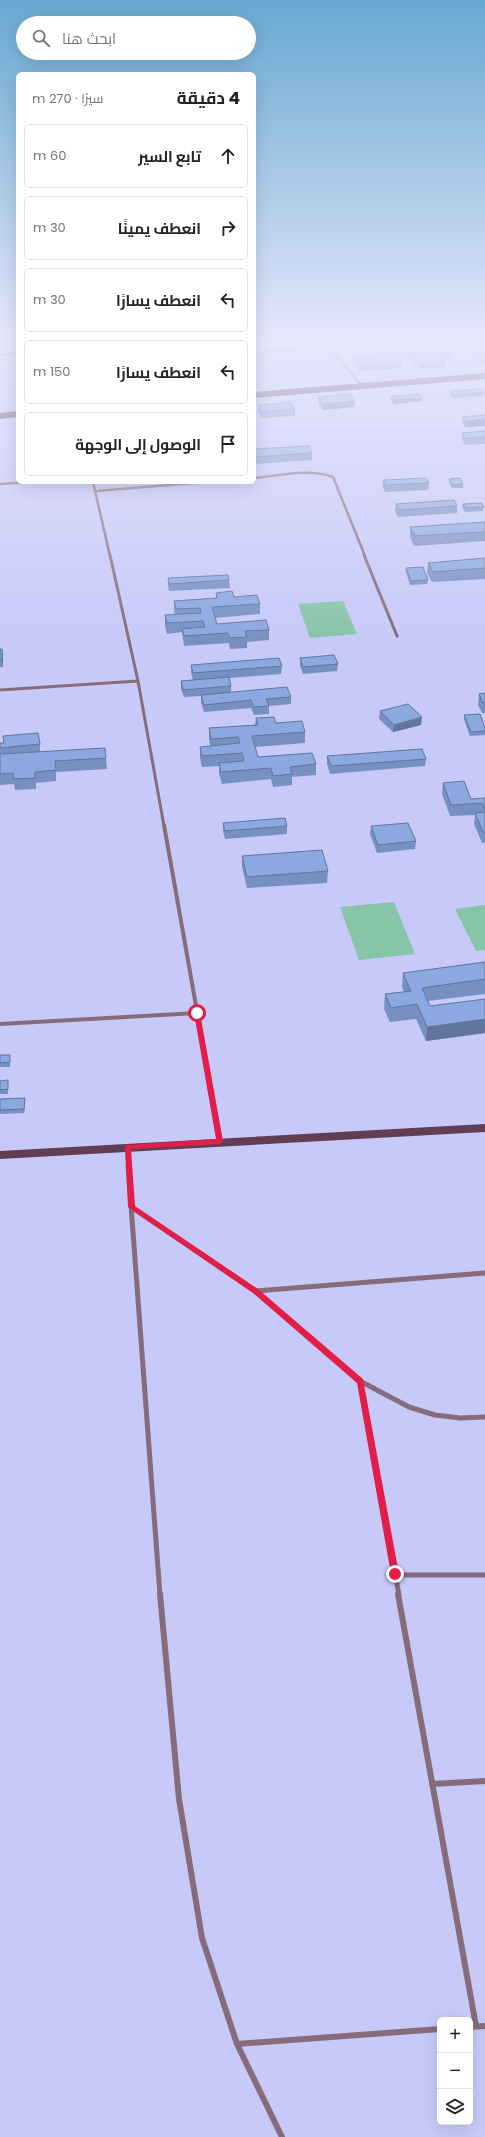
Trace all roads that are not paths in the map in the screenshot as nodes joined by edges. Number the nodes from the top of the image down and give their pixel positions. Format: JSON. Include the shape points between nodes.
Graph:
{"nodes":[{"id":1,"x":256,"y":478,"type":"edge"},
{"id":2,"x":16,"y":483,"type":"edge"},
{"id":3,"x":0,"y":484,"type":"edge"},
{"id":4,"x":94,"y":484,"type":"edge"},
{"id":5,"x":182,"y":484,"type":"edge"},
{"id":6,"x":96,"y":491,"type":"junction"},
{"id":7,"x":397,"y":636,"type":"dead end"},
{"id":8,"x":138,"y":680,"type":"junction"},
{"id":9,"x":0,"y":690,"type":"edge"},
{"id":10,"x":197,"y":1013,"type":"junction"},
{"id":11,"x":0,"y":1024,"type":"edge"},
{"id":12,"x":485,"y":1128,"type":"edge"},
{"id":13,"x":220,"y":1141,"type":"junction"},
{"id":14,"x":127,"y":1147,"type":"junction"},
{"id":15,"x":0,"y":1155,"type":"edge"},
{"id":16,"x":131,"y":1207,"type":"junction"},
{"id":17,"x":485,"y":1273,"type":"edge"},
{"id":18,"x":255,"y":1291,"type":"junction"},
{"id":19,"x":360,"y":1381,"type":"junction"},
{"id":20,"x":485,"y":1417,"type":"edge"},
{"id":21,"x":395,"y":1574,"type":"junction"},
{"id":22,"x":485,"y":1576,"type":"edge"},
{"id":23,"x":485,"y":1781,"type":"edge"},
{"id":24,"x":432,"y":1784,"type":"junction"},
{"id":25,"x":471,"y":2017,"type":"edge"},
{"id":26,"x":485,"y":2026,"type":"edge"},
{"id":27,"x":473,"y":2027,"type":"edge"},
{"id":28,"x":437,"y":2029,"type":"edge"},
{"id":29,"x":237,"y":2044,"type":"junction"},
{"id":30,"x":282,"y":2137,"type":"edge"}],
"edges":[{"from":1,"to":7,"type":"street","via":[[316,473],[334,477]]},
{"from":2,"to":3,"type":"street"},
{"from":4,"to":6,"type":"street"},
{"from":5,"to":6,"type":"street"},
{"from":6,"to":8,"type":"street"},
{"from":8,"to":9,"type":"street"},
{"from":8,"to":10,"type":"street"},
{"from":10,"to":11,"type":"street"},
{"from":10,"to":13,"type":"street"},
{"from":12,"to":13,"type":"street"},
{"from":13,"to":14,"type":"street"},
{"from":14,"to":15,"type":"street"},
{"from":14,"to":16,"type":"street"},
{"from":16,"to":18,"type":"street"},
{"from":16,"to":29,"type":"street","via":[[160,1600],[179,1798],[202,1938]]},
{"from":17,"to":18,"type":"street"},
{"from":18,"to":19,"type":"street"},
{"from":19,"to":20,"type":"street","via":[[409,1407],[435,1415]]},
{"from":19,"to":21,"type":"street"},
{"from":21,"to":22,"type":"street"},
{"from":21,"to":24,"type":"street"},
{"from":23,"to":24,"type":"street"},
{"from":24,"to":25,"type":"street"},
{"from":26,"to":27,"type":"street"},
{"from":28,"to":29,"type":"street"},
{"from":29,"to":30,"type":"street"}]}
